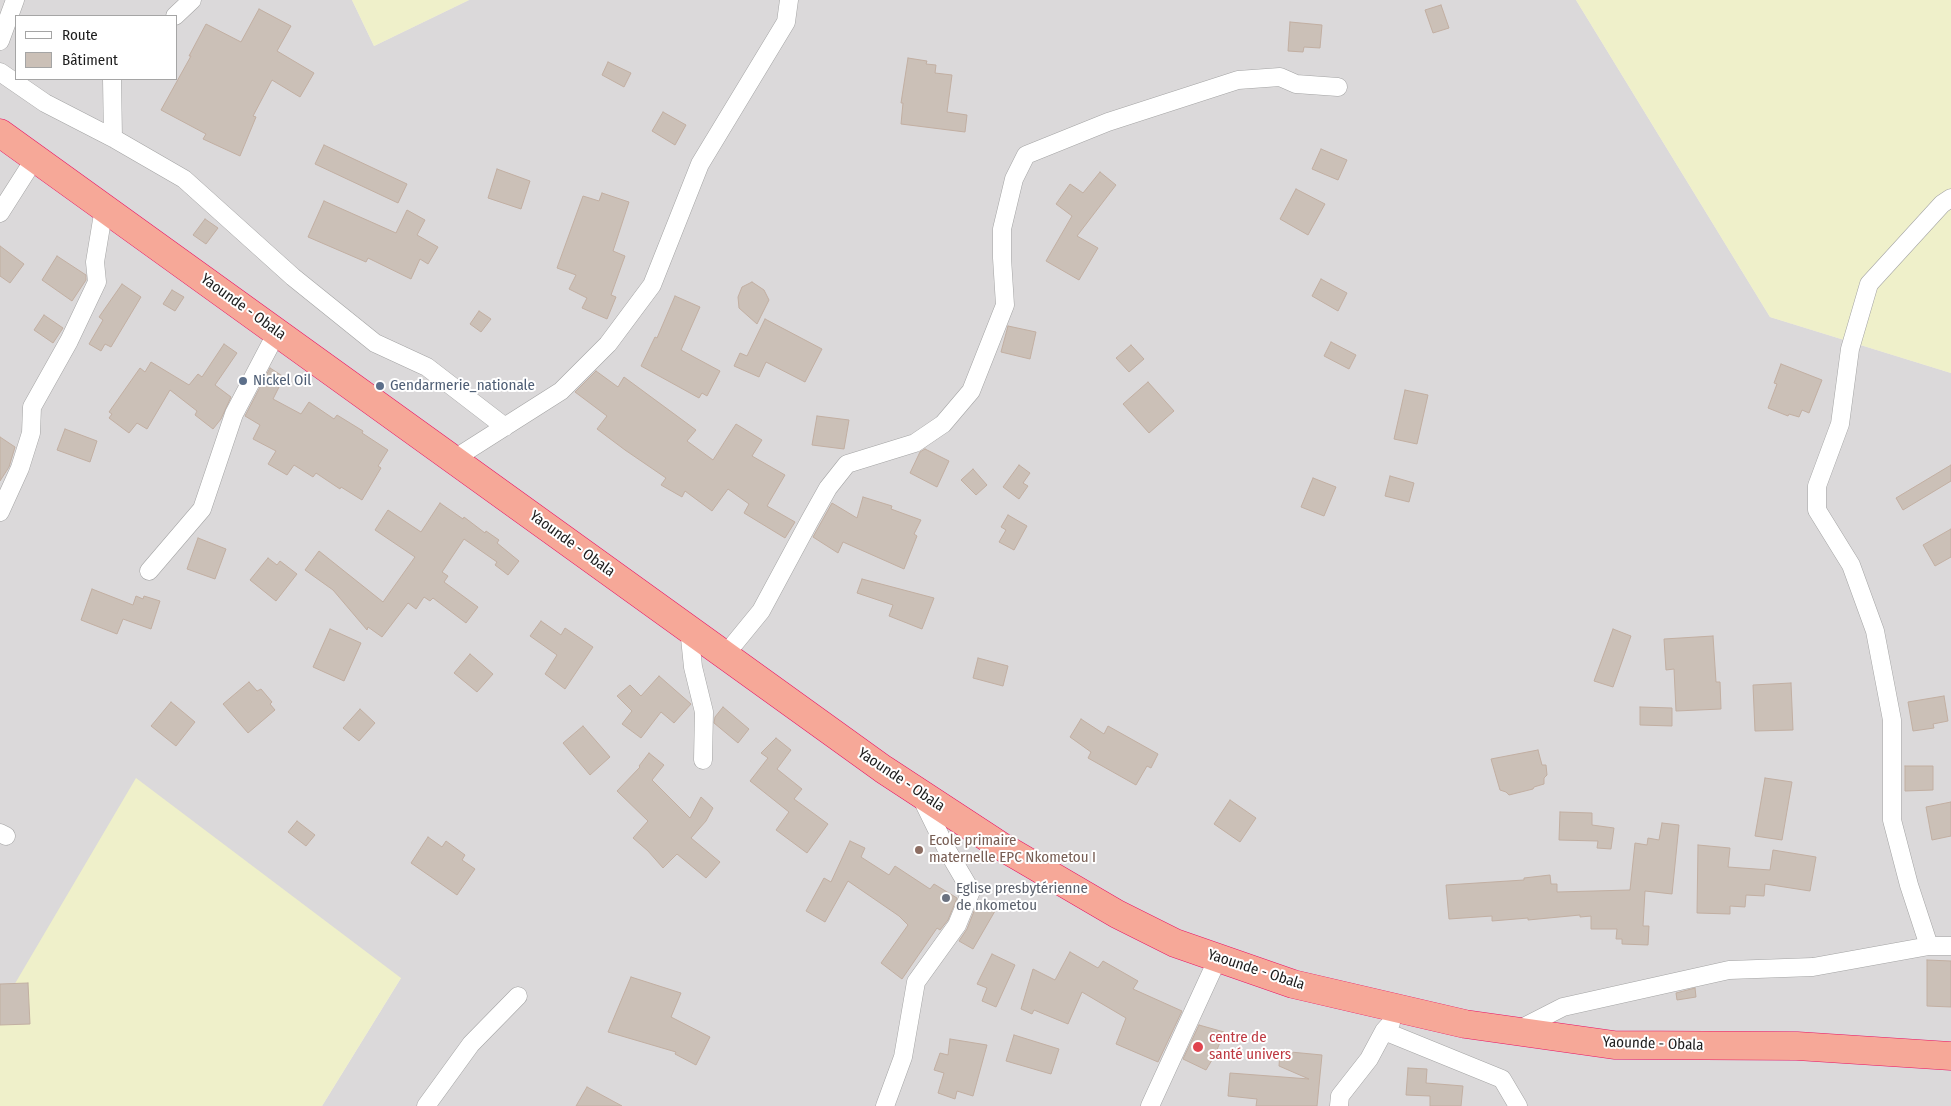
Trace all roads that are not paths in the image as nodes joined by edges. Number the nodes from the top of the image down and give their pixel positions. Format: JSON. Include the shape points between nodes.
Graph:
{"nodes":[{"id":1,"x":16,"y":0,"type":"edge"},
{"id":2,"x":192,"y":0,"type":"edge"},
{"id":3,"x":789,"y":0,"type":"edge"},
{"id":4,"x":176,"y":15,"type":"edge"},
{"id":5,"x":0,"y":41,"type":"edge"},
{"id":6,"x":0,"y":72,"type":"edge"},
{"id":7,"x":112,"y":80,"type":"edge"},
{"id":8,"x":1338,"y":87,"type":"dead end"},
{"id":9,"x":0,"y":133,"type":"edge"},
{"id":10,"x":113,"y":138,"type":"junction"},
{"id":11,"x":34,"y":158,"type":"junction"},
{"id":12,"x":1951,"y":198,"type":"edge"},
{"id":13,"x":104,"y":208,"type":"junction"},
{"id":14,"x":0,"y":214,"type":"edge"},
{"id":15,"x":278,"y":332,"type":"junction"},
{"id":16,"x":505,"y":426,"type":"junction"},
{"id":17,"x":454,"y":459,"type":"junction"},
{"id":18,"x":0,"y":512,"type":"edge"},
{"id":19,"x":149,"y":570,"type":"dead end"},
{"id":20,"x":689,"y":628,"type":"junction"},
{"id":21,"x":725,"y":655,"type":"junction"},
{"id":22,"x":703,"y":760,"type":"dead end"},
{"id":23,"x":920,"y":794,"type":"junction"},
{"id":24,"x":1929,"y":946,"type":"junction"},
{"id":25,"x":1951,"y":946,"type":"edge"},
{"id":26,"x":1218,"y":958,"type":"junction"},
{"id":27,"x":518,"y":996,"type":"dead end"},
{"id":28,"x":1403,"y":1010,"type":"junction"},
{"id":29,"x":1384,"y":1031,"type":"junction"},
{"id":30,"x":1516,"y":1031,"type":"junction"},
{"id":31,"x":1951,"y":1056,"type":"edge"},
{"id":32,"x":426,"y":1106,"type":"edge"},
{"id":33,"x":885,"y":1106,"type":"edge"},
{"id":34,"x":1150,"y":1106,"type":"edge"},
{"id":35,"x":1339,"y":1106,"type":"edge"},
{"id":36,"x":1518,"y":1106,"type":"edge"}],
"edges":[{"from":1,"to":5,"type":"street"},
{"from":2,"to":4,"type":"street"},
{"from":3,"to":16,"type":"street","via":[[786,22],[700,164],[652,285],[608,344],[561,390]]},
{"from":6,"to":10,"type":"street","via":[[44,103]]},
{"from":7,"to":10,"type":"street"},
{"from":8,"to":21,"type":"street","via":[[1296,84],[1280,77],[1238,80],[1108,122],[1026,155],[1014,179],[1002,229],[1005,305],[971,391],[942,424],[915,443],[847,464],[828,488],[761,611]]},
{"from":9,"to":11,"type":"highway","name":"Yaounde - Obala"},
{"from":10,"to":16,"type":"street","via":[[184,179],[293,277],[375,343],[427,367]]},
{"from":11,"to":13,"type":"highway","name":"Yaounde - Obala"},
{"from":11,"to":14,"type":"street"},
{"from":12,"to":24,"type":"street","via":[[1869,284],[1850,349],[1840,424],[1817,486],[1816,510],[1851,565],[1875,631],[1892,720],[1892,820]]},
{"from":13,"to":15,"type":"highway","name":"Yaounde - Obala"},
{"from":13,"to":18,"type":"street","via":[[94,262],[97,282],[32,407],[31,433],[20,468]]},
{"from":15,"to":17,"type":"highway","name":"Yaounde - Obala"},
{"from":15,"to":19,"type":"street","via":[[234,414],[202,509]]},
{"from":16,"to":17,"type":"street"},
{"from":17,"to":20,"type":"highway","name":"Yaounde - Obala"},
{"from":20,"to":21,"type":"highway","name":"Yaounde - Obala"},
{"from":20,"to":22,"type":"street","via":[[693,668],[704,712]]},
{"from":21,"to":23,"type":"highway","name":"Yaounde - Obala"},
{"from":23,"to":26,"type":"highway","name":"Yaounde - Obala","via":[[1117,914],[1175,943]]},
{"from":23,"to":33,"type":"street","via":[[971,891],[958,925],[916,982],[903,1056]]},
{"from":24,"to":25,"type":"street"},
{"from":24,"to":30,"type":"street","via":[[1813,967],[1729,970],[1563,1007]]},
{"from":26,"to":28,"type":"highway","name":"Yaounde - Obala","via":[[1293,984]]},
{"from":26,"to":34,"type":"street"},
{"from":27,"to":32,"type":"street","via":[[471,1044]]},
{"from":28,"to":29,"type":"street"},
{"from":28,"to":30,"type":"highway","name":"Yaounde - Obala"},
{"from":29,"to":35,"type":"street","via":[[1370,1059],[1340,1096]]},
{"from":29,"to":36,"type":"street","via":[[1502,1079]]},
{"from":30,"to":31,"type":"highway","name":"Yaounde - Obala","via":[[1614,1045],[1798,1046]]}]}
